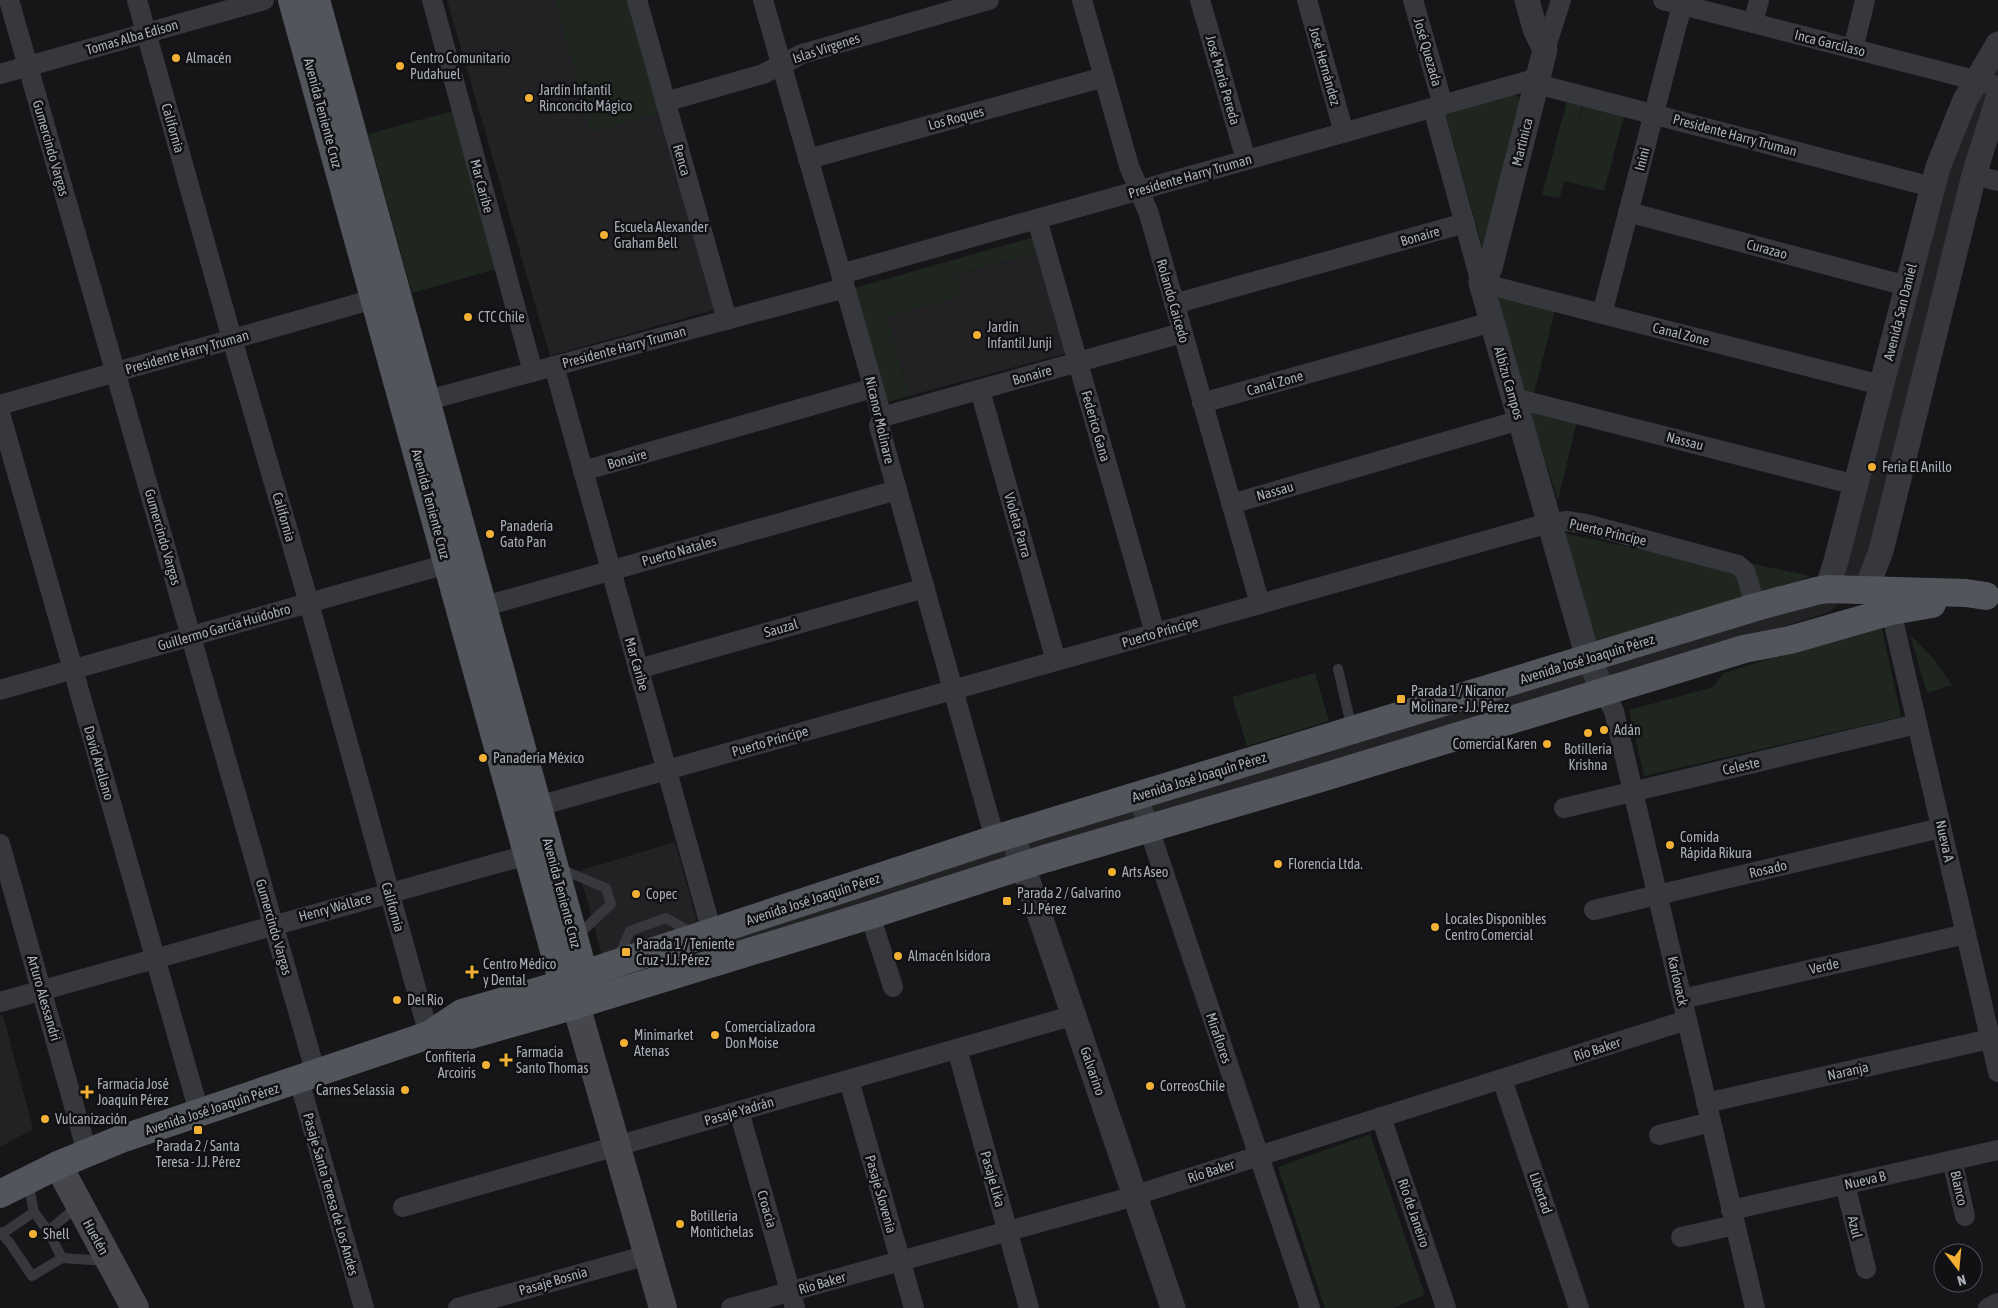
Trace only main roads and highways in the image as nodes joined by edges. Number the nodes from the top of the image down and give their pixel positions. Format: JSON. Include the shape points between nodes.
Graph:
{"nodes":[{"id":1,"x":292,"y":0,"type":"edge"},
{"id":2,"x":316,"y":0,"type":"edge"},
{"id":3,"x":415,"y":404,"type":"junction"},
{"id":4,"x":1866,"y":590,"type":"junction"},
{"id":5,"x":1992,"y":596,"type":"edge"},
{"id":6,"x":472,"y":610,"type":"junction"},
{"id":7,"x":1750,"y":647,"type":"junction"},
{"id":8,"x":1301,"y":746,"type":"junction"},
{"id":9,"x":1311,"y":781,"type":"junction"},
{"id":10,"x":574,"y":987,"type":"junction"},
{"id":11,"x":58,"y":1165,"type":"junction"},
{"id":12,"x":0,"y":1194,"type":"edge"},
{"id":13,"x":135,"y":1308,"type":"edge"},
{"id":14,"x":663,"y":1308,"type":"edge"}],
"edges":[{"from":1,"to":3,"type":"main road","name":"Avenida Teniente Cruz","via":[[374,299]]},
{"from":2,"to":3,"type":"main road","name":"Avenida Teniente Cruz"},
{"from":3,"to":6,"type":"main road","name":"Avenida Teniente Cruz"},
{"from":3,"to":6,"type":"main road","name":"Avenida Teniente Cruz","via":[[448,564]]},
{"from":4,"to":5,"type":"main road","name":"Avenida José Joaquín Pérez"},
{"from":4,"to":7,"type":"main road","via":[[1836,614],[1778,633]]},
{"from":4,"to":8,"type":"main road","name":"Avenida José Joaquín Pérez","via":[[1811,592],[1756,607]]},
{"from":5,"to":7,"type":"main road","name":"Avenida José Joaquín Pérez","via":[[1924,604],[1790,640]]},
{"from":6,"to":10,"type":"main road","name":"Avenida Teniente Cruz","via":[[527,855]]},
{"from":6,"to":10,"type":"main road","name":"Avenida Teniente Cruz","via":[[538,806],[574,938]]},
{"from":7,"to":9,"type":"main road","name":"Avenida José Joaquín Pérez"},
{"from":8,"to":9,"type":"main road"},
{"from":8,"to":10,"type":"main road","name":"Avenida José Joaquín Pérez","via":[[1004,837],[615,964]]},
{"from":9,"to":10,"type":"main road","name":"Avenida José Joaquín Pérez","via":[[1023,866],[720,961]]},
{"from":10,"to":11,"type":"main road","name":"Avenida José Joaquín Pérez","via":[[470,1034],[429,1035],[199,1112]]},
{"from":10,"to":14,"type":"main road","name":"Avenida Teniente Cruz"},
{"from":11,"to":12,"type":"main road","name":"Avenida José Joaquín Pérez"},
{"from":11,"to":13,"type":"main road","name":"Huelén"}]}
